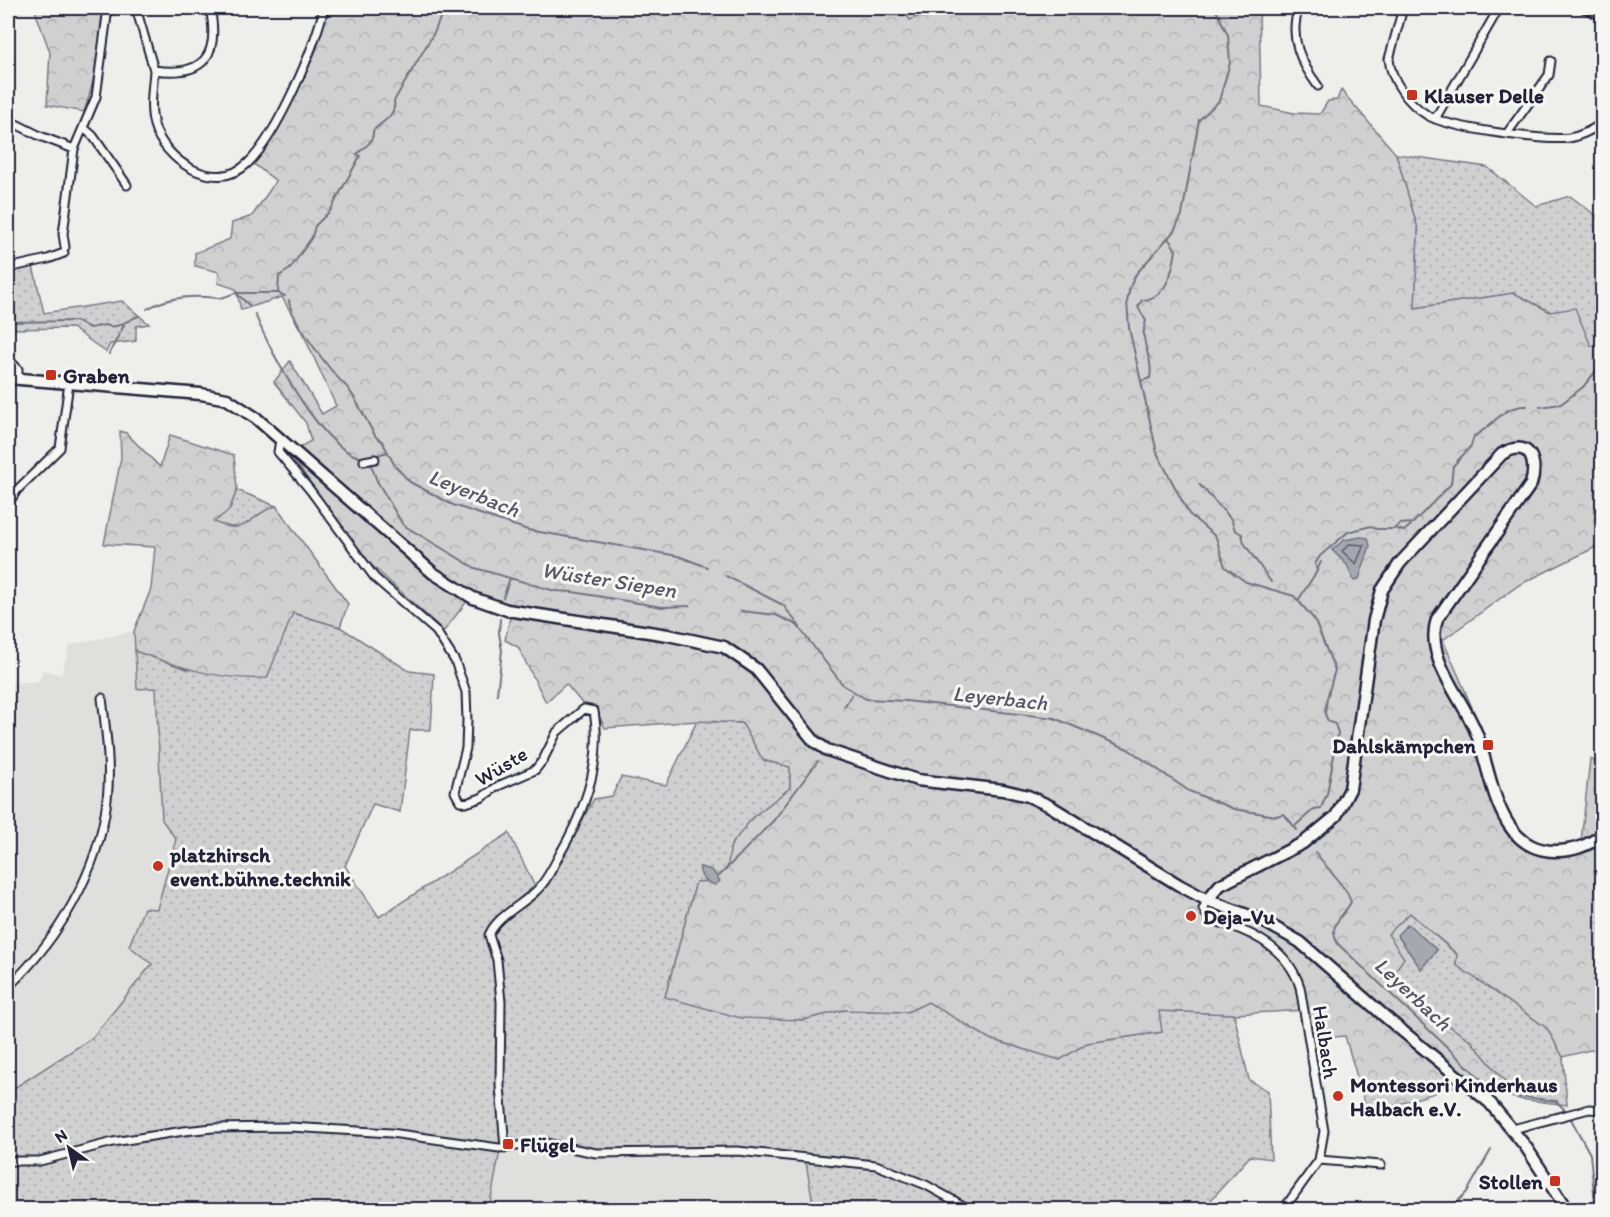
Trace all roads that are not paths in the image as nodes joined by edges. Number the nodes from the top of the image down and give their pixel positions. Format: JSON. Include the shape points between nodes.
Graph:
{"nodes":[{"id":1,"x":108,"y":8,"type":"edge"},
{"id":2,"x":136,"y":8,"type":"edge"},
{"id":3,"x":210,"y":8,"type":"edge"},
{"id":4,"x":324,"y":8,"type":"edge"},
{"id":5,"x":1299,"y":8,"type":"edge"},
{"id":6,"x":1403,"y":8,"type":"edge"},
{"id":7,"x":1499,"y":8,"type":"edge"},
{"id":8,"x":1583,"y":8,"type":"edge"},
{"id":9,"x":1602,"y":16,"type":"edge"},
{"id":10,"x":1551,"y":61,"type":"dead end"},
{"id":11,"x":154,"y":70,"type":"junction"},
{"id":12,"x":1318,"y":86,"type":"dead end"},
{"id":13,"x":1435,"y":119,"type":"junction"},
{"id":14,"x":8,"y":120,"type":"edge"},
{"id":15,"x":1602,"y":123,"type":"edge"},
{"id":16,"x":85,"y":129,"type":"junction"},
{"id":17,"x":1508,"y":132,"type":"junction"},
{"id":18,"x":74,"y":149,"type":"junction"},
{"id":19,"x":127,"y":185,"type":"dead end"},
{"id":20,"x":8,"y":268,"type":"edge"},
{"id":21,"x":8,"y":359,"type":"edge"},
{"id":22,"x":13,"y":378,"type":"edge"},
{"id":23,"x":69,"y":383,"type":"junction"},
{"id":24,"x":280,"y":440,"type":"junction"},
{"id":25,"x":375,"y":459,"type":"dead end"},
{"id":26,"x":364,"y":461,"type":"dead end"},
{"id":27,"x":8,"y":504,"type":"edge"},
{"id":28,"x":102,"y":698,"type":"dead end"},
{"id":29,"x":1602,"y":835,"type":"edge"},
{"id":30,"x":1207,"y":900,"type":"junction"},
{"id":31,"x":8,"y":985,"type":"edge"},
{"id":32,"x":1602,"y":1110,"type":"edge"},
{"id":33,"x":1513,"y":1129,"type":"junction"},
{"id":34,"x":505,"y":1148,"type":"junction"},
{"id":35,"x":1319,"y":1160,"type":"junction"},
{"id":36,"x":8,"y":1161,"type":"edge"},
{"id":37,"x":1382,"y":1165,"type":"dead end"},
{"id":38,"x":971,"y":1209,"type":"edge"},
{"id":39,"x":1283,"y":1209,"type":"edge"},
{"id":40,"x":1567,"y":1209,"type":"edge"}],
"edges":[{"from":1,"to":16,"type":"street","via":[[96,97]]},
{"from":2,"to":11,"type":"street"},
{"from":3,"to":11,"type":"street","via":[[213,45],[202,64],[183,72]]},
{"from":4,"to":11,"type":"street","via":[[309,54],[272,129],[249,162],[237,171],[205,174],[167,150],[154,122]]},
{"from":5,"to":12,"type":"street","via":[[1295,25],[1297,50]]},
{"from":6,"to":13,"type":"street","via":[[1390,66],[1408,99]]},
{"from":7,"to":13,"type":"street"},
{"from":8,"to":9,"type":"street"},
{"from":10,"to":17,"type":"street","via":[[1549,75]]},
{"from":13,"to":17,"type":"street"},
{"from":14,"to":18,"type":"street"},
{"from":15,"to":17,"type":"street","via":[[1580,135],[1561,138]]},
{"from":16,"to":18,"type":"street"},
{"from":16,"to":19,"type":"street"},
{"from":18,"to":20,"type":"street","via":[[64,250],[48,260]]},
{"from":21,"to":22,"type":"street","via":[[18,369]]},
{"from":22,"to":23,"type":"main road"},
{"from":23,"to":24,"type":"main road","via":[[216,395],[243,408]]},
{"from":23,"to":27,"type":"street","via":[[60,448]]},
{"from":24,"to":30,"type":"main road","via":[[433,573],[473,598],[507,610],[724,647],[756,669],[814,741],[827,750],[917,780],[1028,796]]},
{"from":24,"to":34,"type":"street","name":"Wüste","via":[[278,452],[375,578],[436,631],[455,661],[466,692],[466,748],[455,792],[460,801],[481,798],[529,773],[543,760],[562,726],[584,709],[594,711],[595,747],[583,812],[538,889],[490,932],[501,1002],[500,1086]]},
{"from":25,"to":26,"type":"street"},
{"from":28,"to":31,"type":"street","via":[[108,762],[103,833],[82,886],[62,919],[39,953]]},
{"from":29,"to":30,"type":"main road","via":[[1570,850],[1546,851],[1527,842],[1508,823],[1500,810],[1476,732],[1434,645],[1432,633],[1437,619],[1531,484],[1535,471],[1531,455],[1523,449],[1511,449],[1400,563],[1382,590],[1374,620],[1350,789],[1340,811],[1303,843],[1230,879]]},
{"from":30,"to":33,"type":"main road","via":[[1263,921],[1314,953],[1490,1103]]},
{"from":30,"to":35,"type":"street","name":"Halbach","via":[[1203,909],[1206,915],[1273,948],[1290,965],[1300,987],[1324,1131]]},
{"from":32,"to":33,"type":"street","via":[[1589,1108]]},
{"from":33,"to":40,"type":"main road"},
{"from":34,"to":36,"type":"street","via":[[391,1133],[290,1127],[213,1128],[139,1137],[40,1161]]},
{"from":34,"to":38,"type":"street","via":[[545,1143],[596,1153],[737,1151],[876,1165]]},
{"from":35,"to":37,"type":"street"},
{"from":35,"to":39,"type":"street","name":"Halbach"}]}
